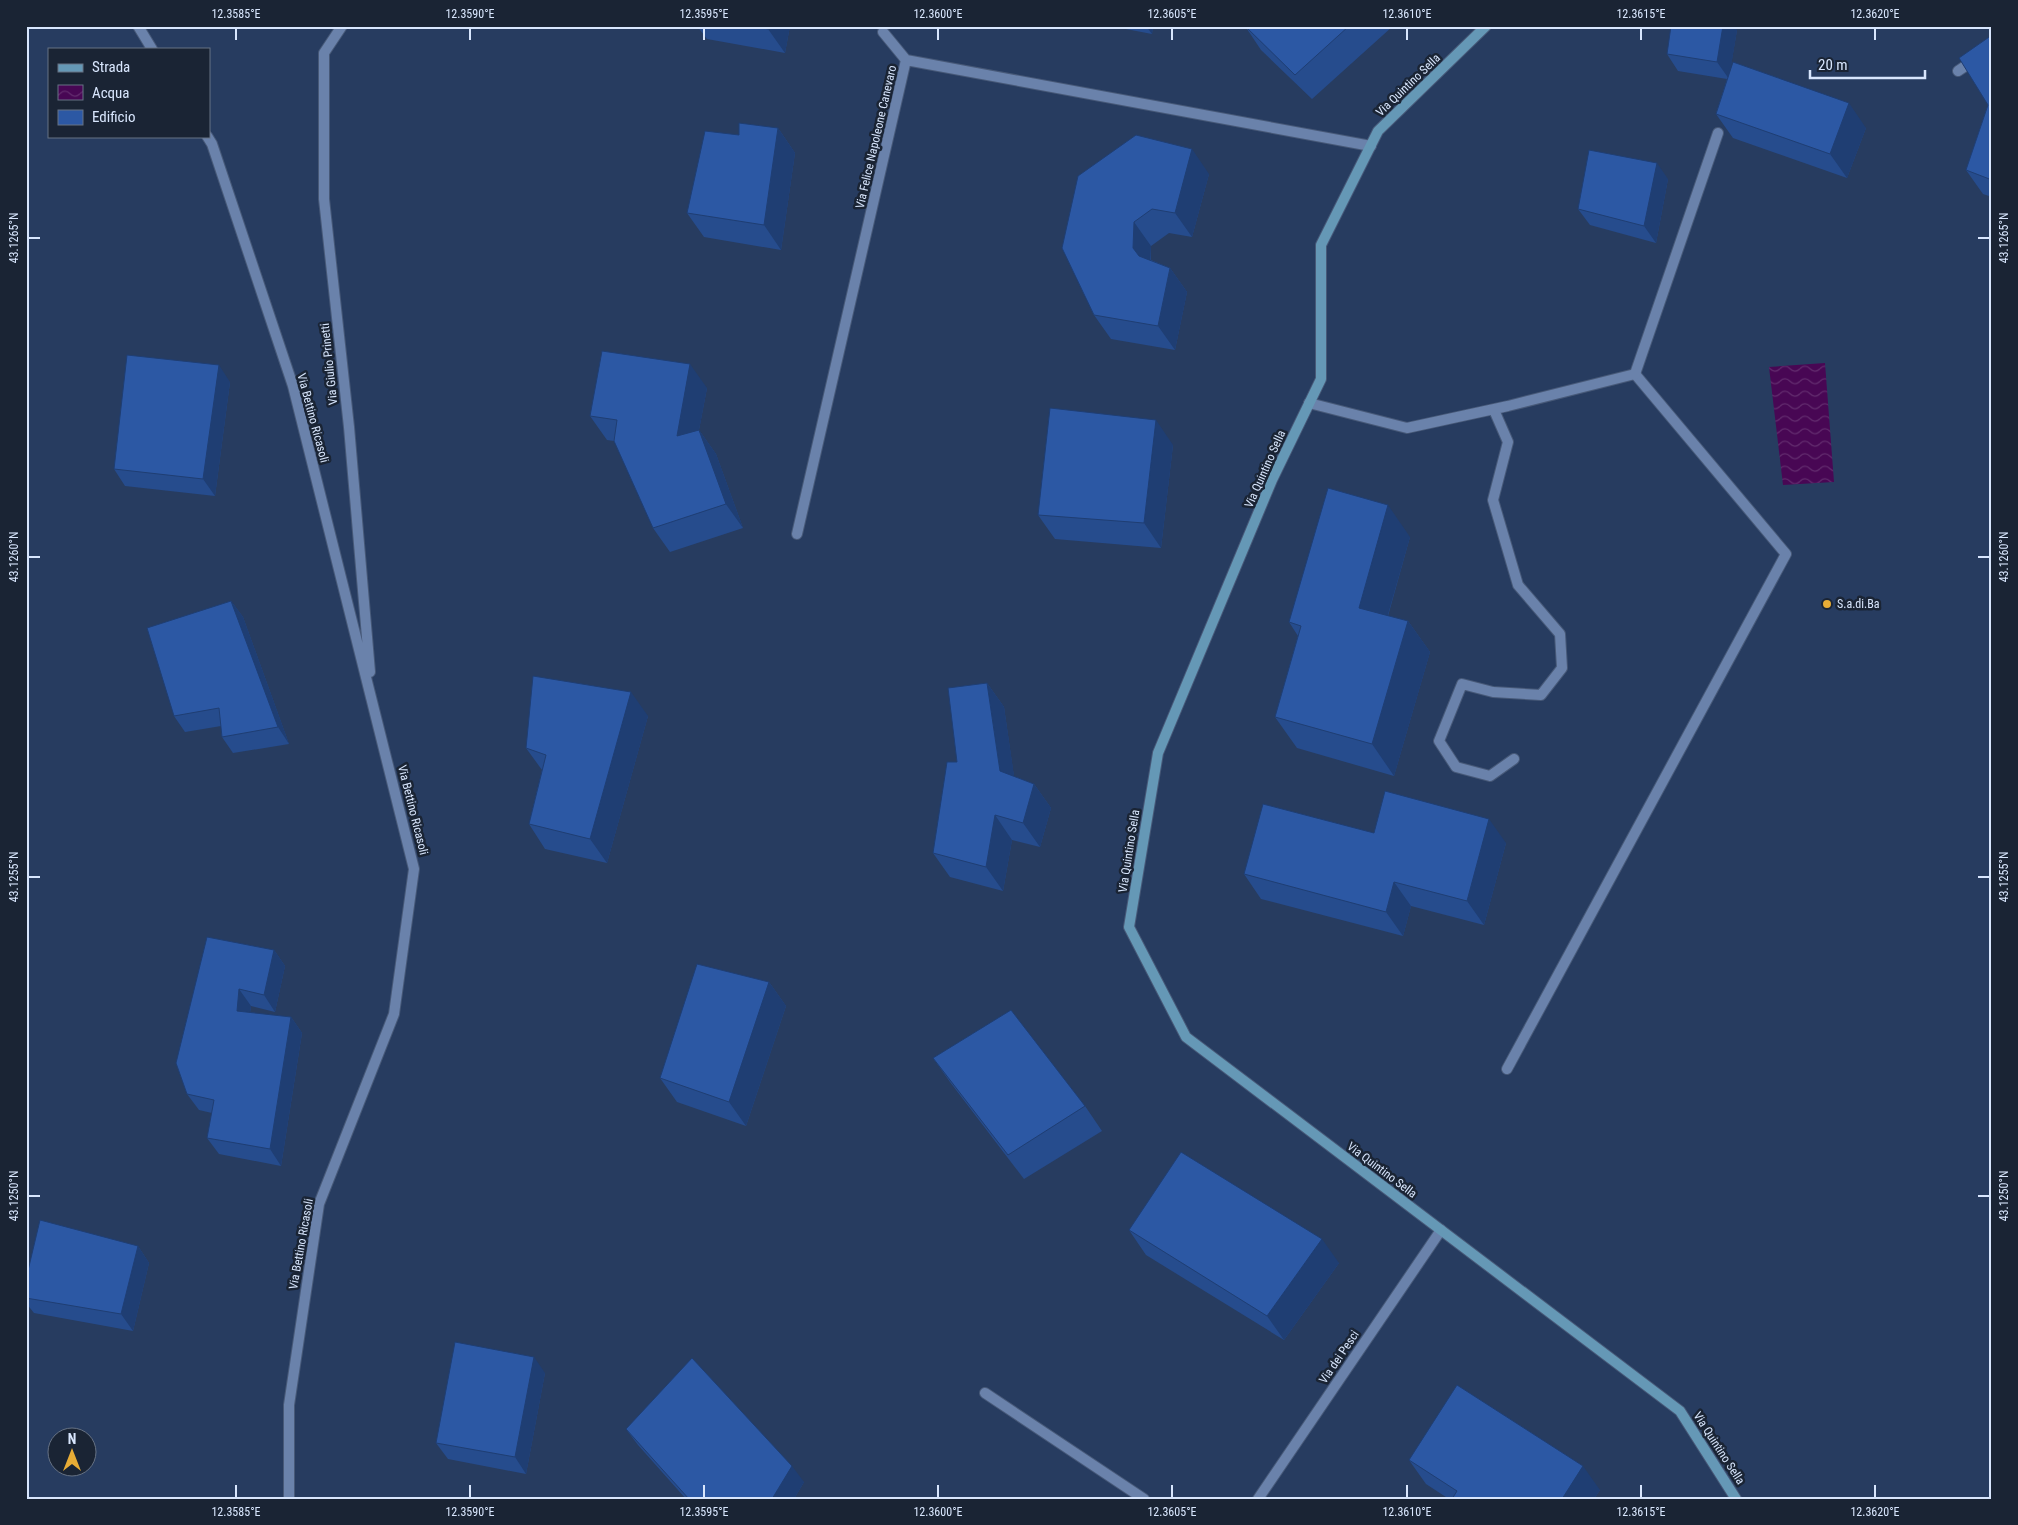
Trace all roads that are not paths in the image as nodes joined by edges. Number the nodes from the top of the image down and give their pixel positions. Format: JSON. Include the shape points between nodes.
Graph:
{"nodes":[{"id":1,"x":138,"y":26,"type":"edge"},
{"id":2,"x":342,"y":26,"type":"edge"},
{"id":3,"x":1486,"y":26,"type":"edge"},
{"id":4,"x":883,"y":32,"type":"dead end"},
{"id":5,"x":151,"y":48,"type":"edge"},
{"id":6,"x":1992,"y":48,"type":"edge"},
{"id":7,"x":906,"y":60,"type":"junction"},
{"id":8,"x":1958,"y":71,"type":"edge"},
{"id":9,"x":1718,"y":133,"type":"edge"},
{"id":10,"x":208,"y":138,"type":"edge"},
{"id":11,"x":1370,"y":146,"type":"junction"},
{"id":12,"x":1635,"y":374,"type":"junction"},
{"id":13,"x":1309,"y":403,"type":"junction"},
{"id":14,"x":1494,"y":410,"type":"junction"},
{"id":15,"x":797,"y":534,"type":"dead end"},
{"id":16,"x":373,"y":704,"type":"junction"},
{"id":17,"x":1514,"y":758,"type":"dead end"},
{"id":18,"x":1507,"y":1069,"type":"dead end"},
{"id":19,"x":1441,"y":1230,"type":"junction"},
{"id":20,"x":985,"y":1393,"type":"dead end"},
{"id":21,"x":289,"y":1499,"type":"edge"},
{"id":22,"x":1144,"y":1499,"type":"edge"},
{"id":23,"x":1258,"y":1499,"type":"edge"},
{"id":24,"x":1736,"y":1499,"type":"edge"}],
"edges":[{"from":1,"to":5,"type":"street"},
{"from":2,"to":16,"type":"street","name":"Via Giulio Prinetti","via":[[324,54],[324,199],[349,427]]},
{"from":3,"to":11,"type":"street","name":"Via Quintino Sella","via":[[1378,131]]},
{"from":4,"to":7,"type":"street"},
{"from":6,"to":8,"type":"street"},
{"from":7,"to":11,"type":"street","name":"Via Felice Napoleone Canevaro"},
{"from":7,"to":15,"type":"street","name":"Via Felice Napoleone Canevaro"},
{"from":9,"to":12,"type":"street"},
{"from":10,"to":16,"type":"street","name":"Via Bettino Ricasoli","via":[[293,386]]},
{"from":11,"to":13,"type":"street","name":"Via Quintino Sella","via":[[1321,245],[1321,379]]},
{"from":12,"to":14,"type":"street"},
{"from":12,"to":18,"type":"street","via":[[1786,554]]},
{"from":13,"to":14,"type":"street","via":[[1408,428]]},
{"from":13,"to":19,"type":"street","name":"Via Quintino Sella","via":[[1272,480],[1158,753],[1129,927],[1186,1037]]},
{"from":14,"to":17,"type":"street","via":[[1508,442],[1493,500],[1518,585],[1560,634],[1562,668],[1541,695],[1493,692],[1462,684],[1439,741],[1456,767],[1490,776]]},
{"from":16,"to":21,"type":"street","name":"Via Bettino Ricasoli","via":[[414,869],[394,1014],[319,1204],[289,1405]]},
{"from":19,"to":23,"type":"street","name":"Via dei Pesci"},
{"from":19,"to":24,"type":"street","name":"Via Quintino Sella","via":[[1680,1411]]},
{"from":20,"to":22,"type":"street"}]}
